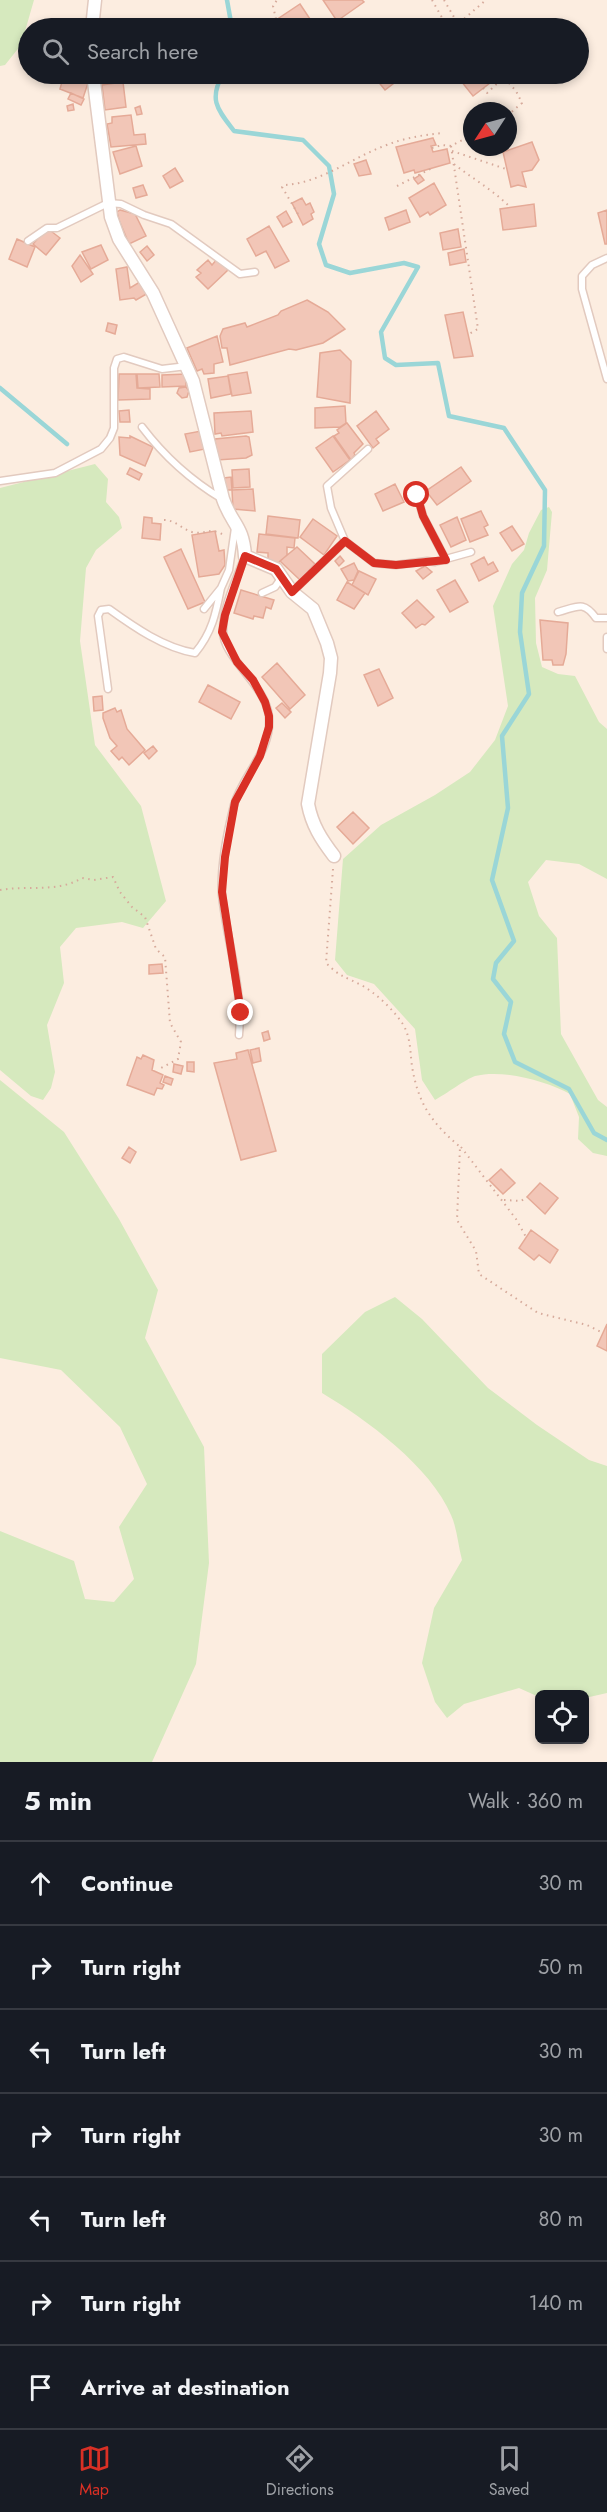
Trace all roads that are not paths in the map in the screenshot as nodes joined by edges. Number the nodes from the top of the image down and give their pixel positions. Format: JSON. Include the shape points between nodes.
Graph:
{"nodes":[{"id":1,"x":95,"y":0,"type":"edge"},
{"id":2,"x":93,"y":18,"type":"edge"},
{"id":3,"x":94,"y":84,"type":"edge"},
{"id":4,"x":108,"y":203,"type":"junction"},
{"id":5,"x":28,"y":241,"type":"dead end"},
{"id":6,"x":607,"y":258,"type":"edge"},
{"id":7,"x":255,"y":272,"type":"dead end"},
{"id":8,"x":187,"y":366,"type":"junction"},
{"id":9,"x":607,"y":379,"type":"edge"},
{"id":10,"x":142,"y":427,"type":"dead end"},
{"id":11,"x":368,"y":450,"type":"dead end"},
{"id":12,"x":0,"y":481,"type":"edge"},
{"id":13,"x":417,"y":495,"type":"dead end"},
{"id":14,"x":223,"y":500,"type":"junction"},
{"id":15,"x":236,"y":522,"type":"junction"},
{"id":16,"x":345,"y":541,"type":"junction"},
{"id":17,"x":471,"y":552,"type":"dead end"},
{"id":18,"x":245,"y":556,"type":"junction"},
{"id":19,"x":446,"y":560,"type":"junction"},
{"id":20,"x":282,"y":578,"type":"junction"},
{"id":21,"x":221,"y":588,"type":"junction"},
{"id":22,"x":292,"y":592,"type":"junction"},
{"id":23,"x":262,"y":593,"type":"dead end"},
{"id":24,"x":204,"y":609,"type":"dead end"},
{"id":25,"x":558,"y":612,"type":"dead end"},
{"id":26,"x":607,"y":618,"type":"edge"},
{"id":27,"x":607,"y":637,"type":"edge"},
{"id":28,"x":607,"y":649,"type":"edge"},
{"id":29,"x":108,"y":689,"type":"dead end"},
{"id":30,"x":334,"y":856,"type":"road end"},
{"id":31,"x":239,"y":1035,"type":"dead end"}],
"edges":[{"from":1,"to":2,"type":"street"},
{"from":3,"to":4,"type":"street"},
{"from":4,"to":5,"type":"lane","via":[[57,228],[47,228]]},
{"from":4,"to":7,"type":"lane","via":[[122,204],[171,224],[240,274]]},
{"from":4,"to":8,"type":"street","via":[[119,238],[153,293]]},
{"from":6,"to":9,"type":"lane","via":[[592,265],[582,276],[582,289]]},
{"from":8,"to":12,"type":"lane","via":[[162,369],[124,357],[117,359],[114,428],[101,449],[55,472]]},
{"from":8,"to":14,"type":"street","via":[[205,420]]},
{"from":10,"to":14,"type":"lane","via":[[188,475]]},
{"from":11,"to":16,"type":"lane","via":[[327,486],[331,508]]},
{"from":13,"to":19,"type":"lane","via":[[423,516]]},
{"from":14,"to":15,"type":"street"},
{"from":15,"to":18,"type":"street","via":[[244,538]]},
{"from":15,"to":21,"type":"lane","via":[[229,570]]},
{"from":16,"to":19,"type":"lane","via":[[374,563]]},
{"from":16,"to":22,"type":"lane"},
{"from":17,"to":19,"type":"lane"},
{"from":18,"to":20,"type":"street","via":[[276,569]]},
{"from":18,"to":31,"type":"lane","via":[[222,632],[265,702],[269,727],[260,756],[235,802],[225,857],[222,892],[241,1013]]},
{"from":20,"to":22,"type":"street"},
{"from":20,"to":23,"type":"lane"},
{"from":21,"to":24,"type":"lane"},
{"from":21,"to":29,"type":"lane","via":[[215,621],[195,652],[183,651],[139,630],[109,609],[101,610],[98,616]]},
{"from":22,"to":30,"type":"street","via":[[313,609],[331,658],[308,804],[318,834]]},
{"from":25,"to":26,"type":"lane","via":[[584,605],[596,618]]},
{"from":27,"to":28,"type":"lane"}]}
